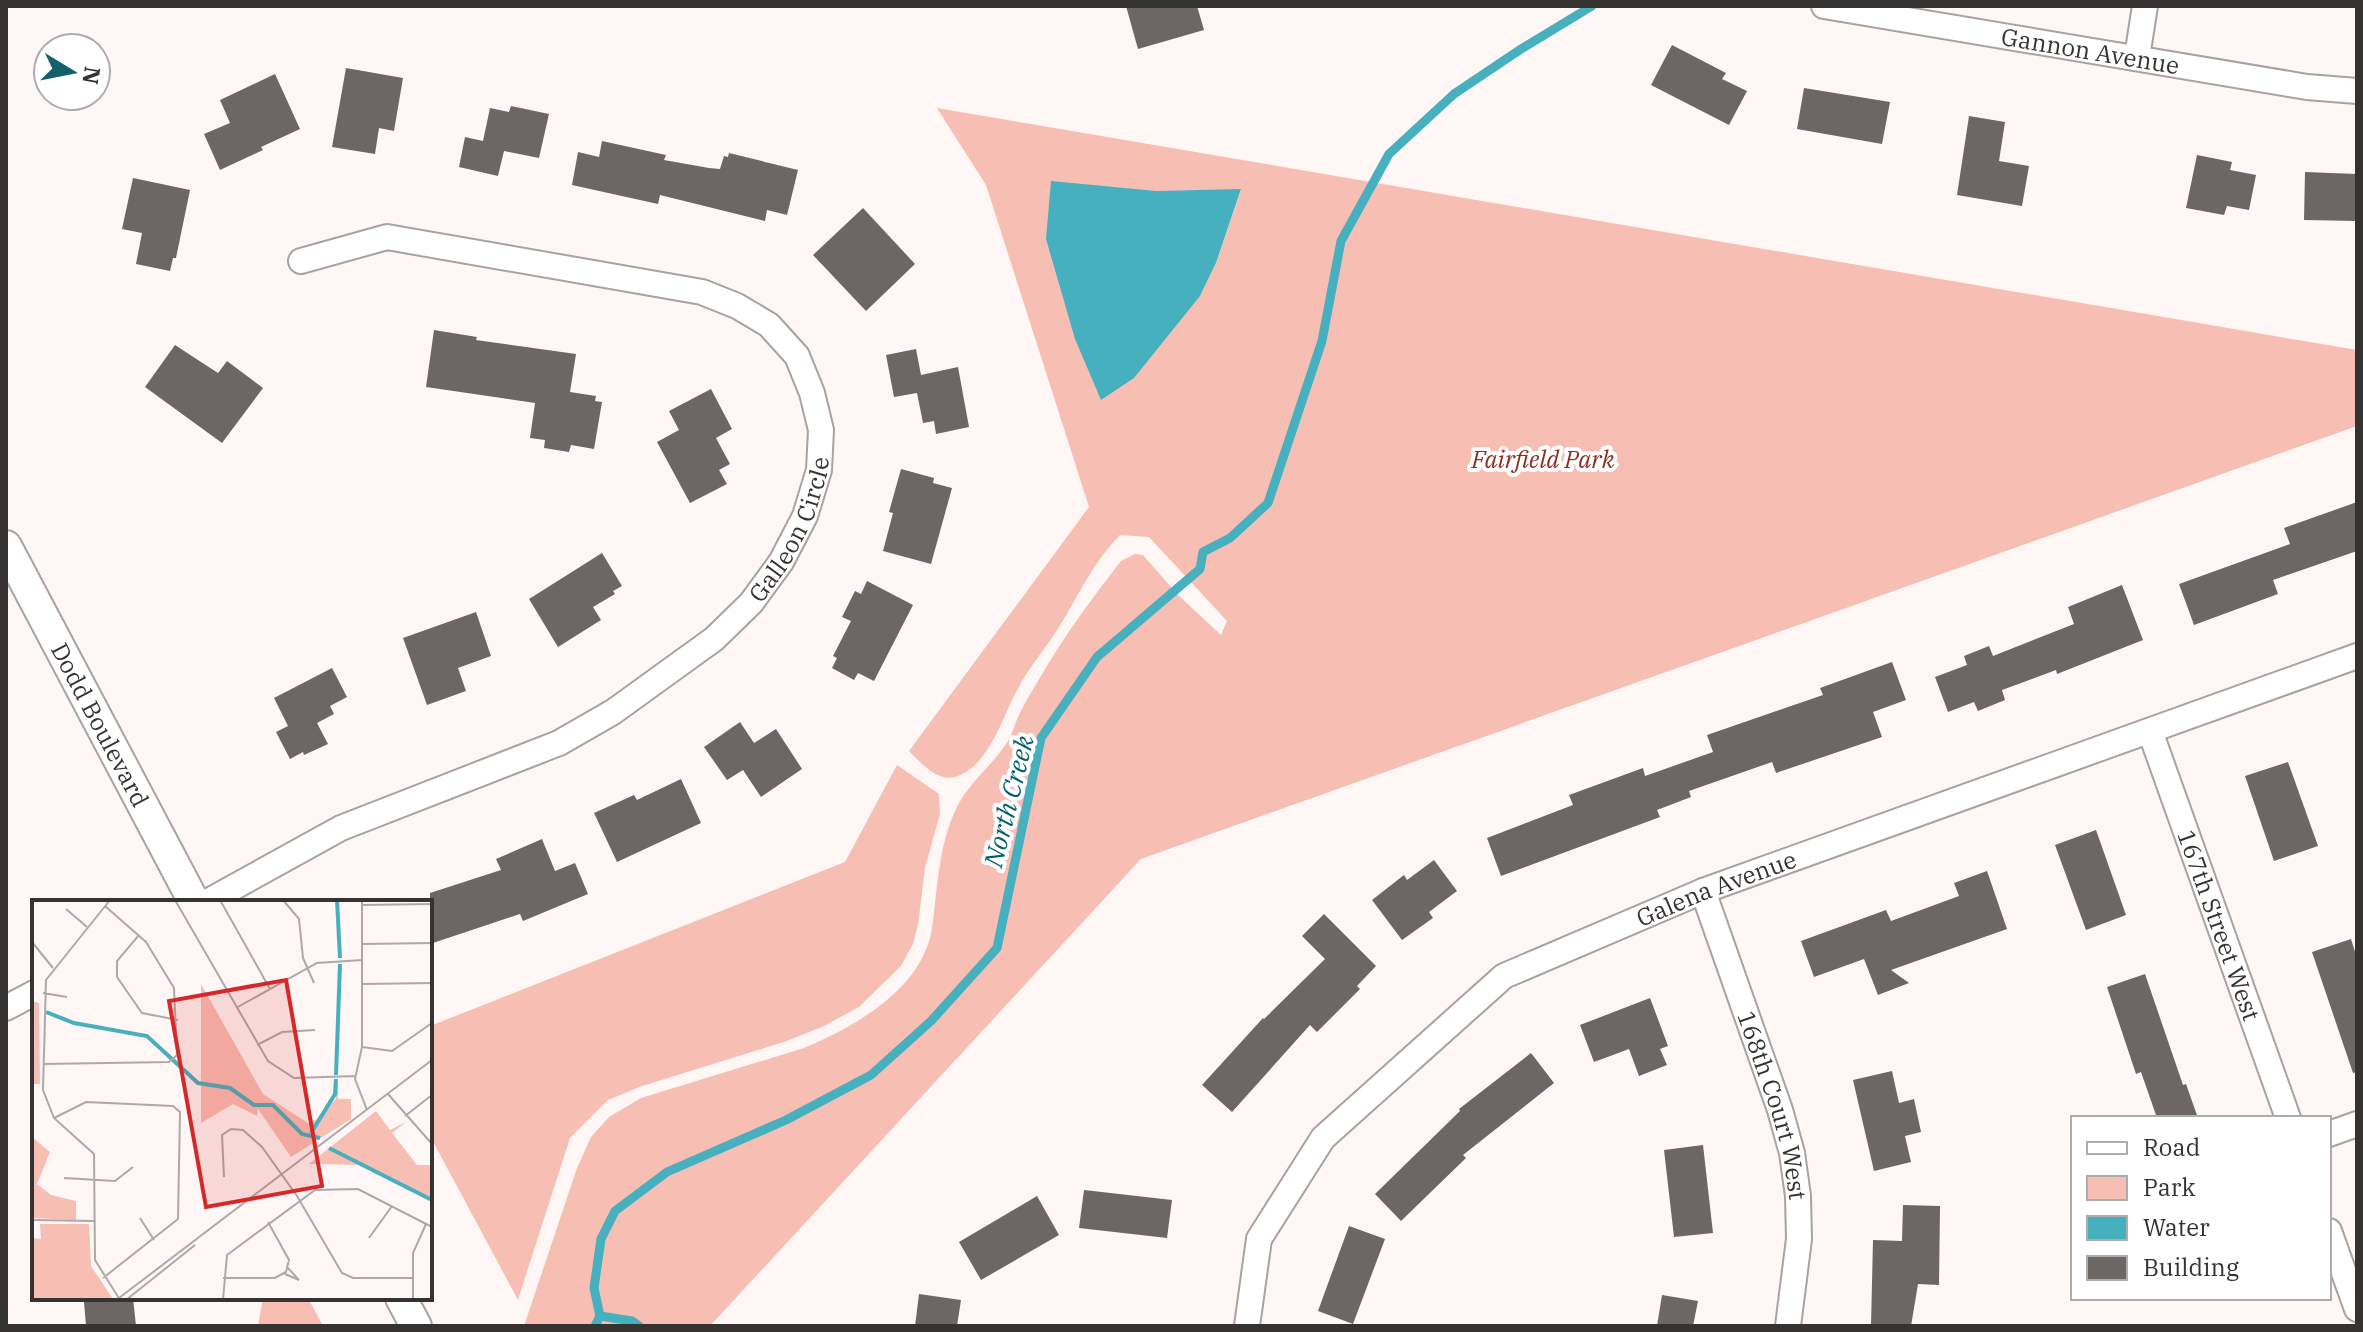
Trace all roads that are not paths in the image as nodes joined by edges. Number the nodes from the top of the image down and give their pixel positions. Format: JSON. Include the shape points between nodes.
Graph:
{"nodes":[{"id":1,"x":1824,"y":6,"type":"edge"},
{"id":2,"x":2145,"y":6,"type":"edge"},
{"id":3,"x":2137,"y":57,"type":"junction"},
{"id":4,"x":2357,"y":91,"type":"edge"},
{"id":5,"x":301,"y":261,"type":"dead end"},
{"id":6,"x":6,"y":546,"type":"edge"},
{"id":7,"x":2357,"y":656,"type":"edge"},
{"id":8,"x":2150,"y":731,"type":"junction"},
{"id":9,"x":1703,"y":891,"type":"junction"},
{"id":10,"x":193,"y":900,"type":"edge"},
{"id":11,"x":211,"y":900,"type":"edge"},
{"id":12,"x":32,"y":994,"type":"edge"},
{"id":13,"x":6,"y":1008,"type":"edge"},
{"id":14,"x":2287,"y":1116,"type":"edge"},
{"id":15,"x":2357,"y":1124,"type":"edge"},
{"id":16,"x":2331,"y":1133,"type":"edge"},
{"id":17,"x":2331,"y":1237,"type":"edge"},
{"id":18,"x":402,"y":1300,"type":"edge"},
{"id":19,"x":2357,"y":1309,"type":"edge"},
{"id":20,"x":416,"y":1326,"type":"edge"},
{"id":21,"x":1247,"y":1326,"type":"edge"},
{"id":22,"x":1788,"y":1326,"type":"edge"}],
"edges":[{"from":1,"to":3,"type":"street","name":"Gannon Avenue"},
{"from":2,"to":3,"type":"street"},
{"from":3,"to":4,"type":"street","name":"Gannon Avenue"},
{"from":5,"to":11,"type":"street","name":"Galleon Circle","via":[[387,237],[702,292],[737,306],[769,325],[797,356],[821,430],[819,470],[805,516],[751,603],[714,639],[613,712],[559,743],[341,828]]},
{"from":6,"to":10,"type":"street","name":"Dodd Boulevard"},
{"from":7,"to":8,"type":"street","name":"Galena Avenue"},
{"from":8,"to":9,"type":"street","name":"Galena Avenue"},
{"from":8,"to":14,"type":"street","name":"167th Street West"},
{"from":9,"to":21,"type":"street","name":"Galena Avenue","via":[[1504,976],[1323,1138],[1259,1239]]},
{"from":9,"to":22,"type":"street","name":"168th Court West","via":[[1792,1153],[1799,1239]]},
{"from":12,"to":13,"type":"street"},
{"from":15,"to":16,"type":"street"},
{"from":17,"to":19,"type":"street"},
{"from":18,"to":20,"type":"street"}]}
